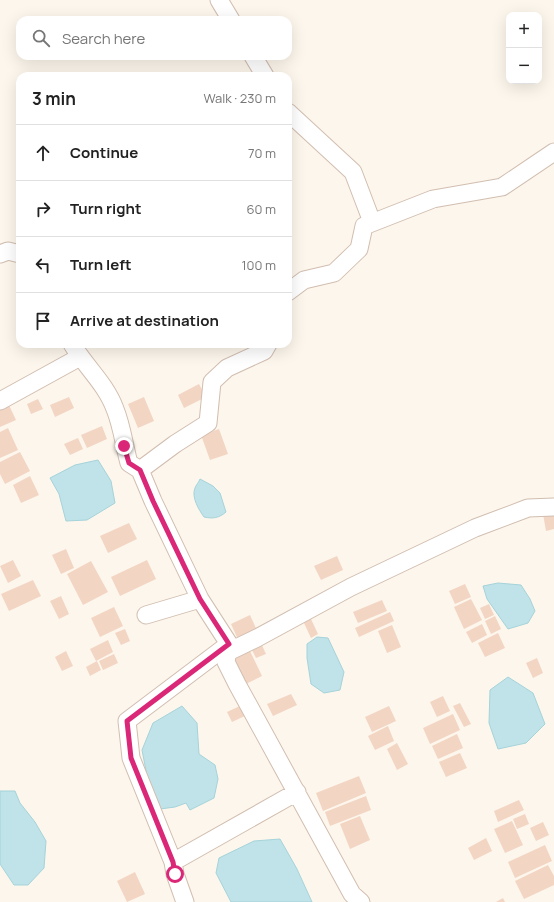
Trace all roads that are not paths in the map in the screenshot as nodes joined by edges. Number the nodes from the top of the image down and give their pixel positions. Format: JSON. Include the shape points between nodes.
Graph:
{"nodes":[{"id":1,"x":219,"y":0,"type":"edge"},
{"id":2,"x":229,"y":16,"type":"edge"},
{"id":3,"x":255,"y":60,"type":"edge"},
{"id":4,"x":263,"y":72,"type":"edge"},
{"id":5,"x":292,"y":116,"type":"edge"},
{"id":6,"x":554,"y":152,"type":"edge"},
{"id":7,"x":372,"y":222,"type":"junction"},
{"id":8,"x":16,"y":253,"type":"edge"},
{"id":9,"x":0,"y":254,"type":"edge"},
{"id":10,"x":292,"y":289,"type":"edge"},
{"id":11,"x":266,"y":348,"type":"edge"},
{"id":12,"x":76,"y":350,"type":"edge"},
{"id":13,"x":0,"y":400,"type":"edge"},
{"id":14,"x":140,"y":470,"type":"junction"},
{"id":15,"x":554,"y":507,"type":"edge"},
{"id":16,"x":200,"y":599,"type":"junction"},
{"id":17,"x":146,"y":615,"type":"dead end"},
{"id":18,"x":228,"y":648,"type":"junction"},
{"id":19,"x":297,"y":792,"type":"junction"},
{"id":20,"x":173,"y":862,"type":"junction"},
{"id":21,"x":185,"y":902,"type":"edge"},
{"id":22,"x":360,"y":902,"type":"edge"}],
"edges":[{"from":1,"to":2,"type":"street"},
{"from":3,"to":4,"type":"street"},
{"from":5,"to":7,"type":"street","via":[[353,172]]},
{"from":6,"to":7,"type":"street","via":[[502,187],[433,199]]},
{"from":7,"to":10,"type":"street","via":[[364,226],[359,249],[334,273],[304,280]]},
{"from":8,"to":9,"type":"street","via":[[8,251]]},
{"from":11,"to":14,"type":"street","via":[[227,368],[212,382],[208,423]]},
{"from":12,"to":13,"type":"street"},
{"from":12,"to":14,"type":"street","via":[[103,385],[115,408],[129,463]]},
{"from":14,"to":16,"type":"street"},
{"from":15,"to":18,"type":"street","via":[[528,508],[475,528],[350,587],[257,638]]},
{"from":16,"to":17,"type":"street"},
{"from":16,"to":18,"type":"street"},
{"from":18,"to":19,"type":"street","via":[[226,662]]},
{"from":18,"to":20,"type":"street","via":[[127,721],[131,758]]},
{"from":19,"to":20,"type":"street"},
{"from":19,"to":22,"type":"street","via":[[352,894]]},
{"from":20,"to":21,"type":"street"}]}
